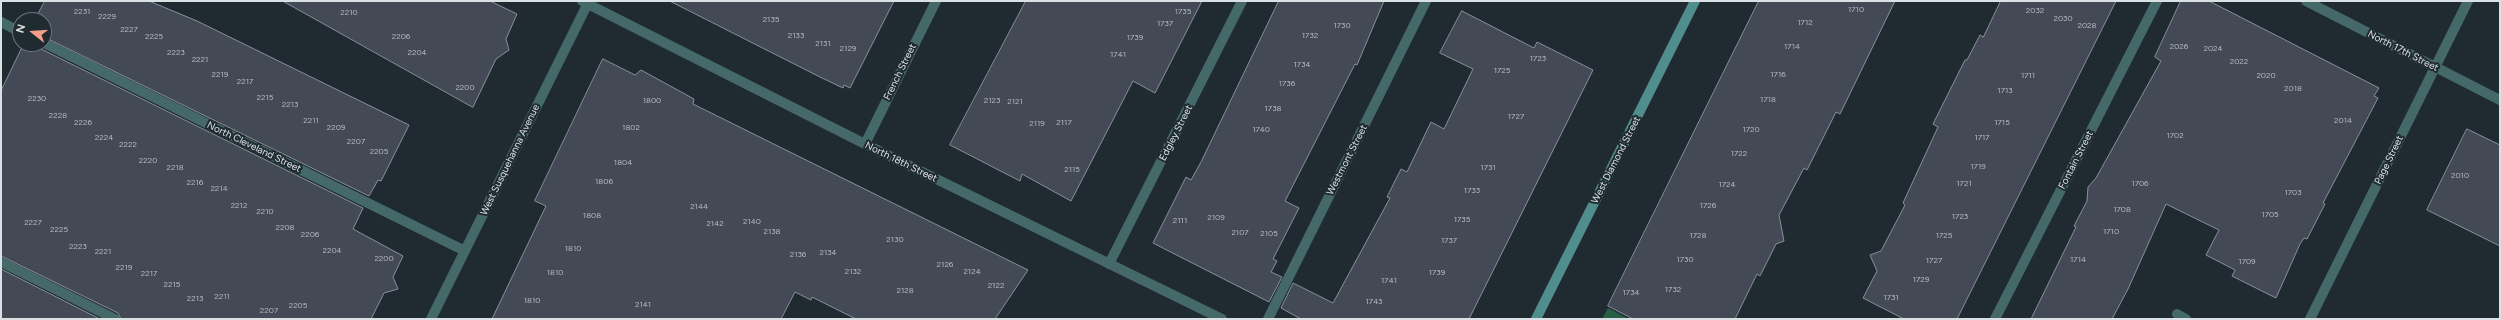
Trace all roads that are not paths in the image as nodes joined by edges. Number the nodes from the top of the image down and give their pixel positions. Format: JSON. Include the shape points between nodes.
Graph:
{"nodes":[{"id":1,"x":936,"y":1,"type":"edge"},
{"id":2,"x":1242,"y":1,"type":"edge"},
{"id":3,"x":1426,"y":1,"type":"edge"},
{"id":4,"x":1695,"y":1,"type":"edge"},
{"id":5,"x":2157,"y":1,"type":"edge"},
{"id":6,"x":2306,"y":1,"type":"edge"},
{"id":7,"x":2468,"y":1,"type":"edge"},
{"id":8,"x":586,"y":2,"type":"edge"},
{"id":9,"x":1,"y":22,"type":"edge"},
{"id":10,"x":12,"y":28,"type":"edge"},
{"id":11,"x":52,"y":47,"type":"edge"},
{"id":12,"x":2435,"y":67,"type":"junction"},
{"id":13,"x":2500,"y":100,"type":"edge"},
{"id":14,"x":865,"y":144,"type":"junction"},
{"id":15,"x":465,"y":252,"type":"junction"},
{"id":16,"x":1,"y":262,"type":"edge"},
{"id":17,"x":1109,"y":264,"type":"junction"},
{"id":18,"x":115,"y":319,"type":"edge"},
{"id":19,"x":431,"y":319,"type":"edge"},
{"id":20,"x":1222,"y":319,"type":"edge"},
{"id":21,"x":1268,"y":319,"type":"edge"},
{"id":22,"x":1536,"y":319,"type":"edge"},
{"id":23,"x":1995,"y":319,"type":"edge"},
{"id":24,"x":2310,"y":319,"type":"edge"}],
"edges":[{"from":1,"to":14,"type":"street","name":"French Street"},
{"from":2,"to":17,"type":"street","name":"Edgley Street"},
{"from":3,"to":21,"type":"street","name":"Westmont Street"},
{"from":4,"to":22,"type":"main road","name":"West Diamond Street"},
{"from":5,"to":23,"type":"street","name":"Fontain Street"},
{"from":6,"to":12,"type":"street","name":"North 17th Street"},
{"from":7,"to":12,"type":"street","name":"Page Street"},
{"from":8,"to":14,"type":"street","name":"North 18th Street"},
{"from":8,"to":15,"type":"street","name":"West Susquehanna Avenue"},
{"from":9,"to":10,"type":"street"},
{"from":11,"to":15,"type":"street","name":"North Cleveland Street"},
{"from":12,"to":13,"type":"street","name":"North 17th Street"},
{"from":12,"to":24,"type":"street","name":"Page Street"},
{"from":14,"to":17,"type":"street","name":"North 18th Street"},
{"from":15,"to":19,"type":"street","name":"West Susquehanna Avenue"},
{"from":16,"to":18,"type":"street"},
{"from":17,"to":20,"type":"street","name":"North 18th Street"}]}
